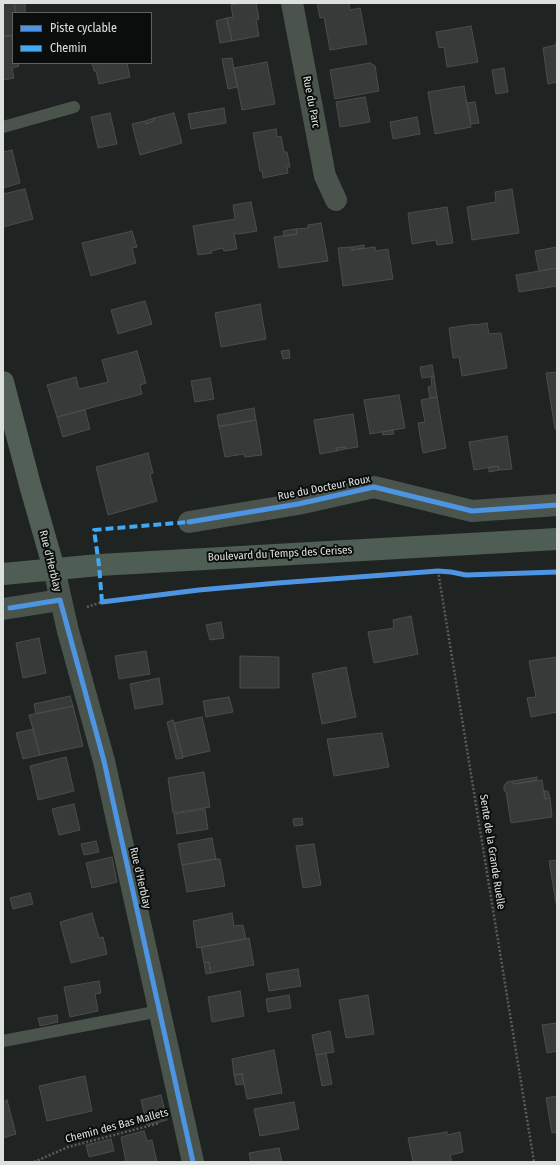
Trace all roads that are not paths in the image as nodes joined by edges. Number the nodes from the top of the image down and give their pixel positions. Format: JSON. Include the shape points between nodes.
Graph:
{"nodes":[{"id":1,"x":292,"y":3,"type":"edge"},
{"id":2,"x":74,"y":107,"type":"dead end"},
{"id":3,"x":3,"y":127,"type":"edge"},
{"id":4,"x":336,"y":200,"type":"dead end"},
{"id":5,"x":3,"y":382,"type":"edge"},
{"id":6,"x":557,"y":505,"type":"edge"},
{"id":7,"x":189,"y":522,"type":"dead end"},
{"id":8,"x":557,"y":539,"type":"edge"},
{"id":9,"x":54,"y":570,"type":"junction"},
{"id":10,"x":3,"y":574,"type":"edge"},
{"id":11,"x":60,"y":600,"type":"junction"},
{"id":12,"x":7,"y":609,"type":"edge"},
{"id":13,"x":160,"y":1011,"type":"junction"},
{"id":14,"x":3,"y":1041,"type":"edge"},
{"id":15,"x":193,"y":1162,"type":"edge"}],
"edges":[{"from":1,"to":4,"type":"street","name":"Rue du Parc","via":[[325,176]]},
{"from":2,"to":3,"type":"lane"},
{"from":5,"to":9,"type":"main road","name":"Rue d'Herblay"},
{"from":6,"to":7,"type":"street","name":"Rue du Docteur Roux","via":[[472,510],[374,487],[298,504]]},
{"from":8,"to":9,"type":"main road","name":"Boulevard du Temps des Cerises","via":[[99,565]]},
{"from":9,"to":10,"type":"main road","name":"Boulevard du Temps des Cerises"},
{"from":9,"to":11,"type":"street","name":"Rue d'Herblay"},
{"from":11,"to":12,"type":"street"},
{"from":11,"to":13,"type":"street","name":"Rue d'Herblay","via":[[104,761]]},
{"from":13,"to":14,"type":"lane"},
{"from":13,"to":15,"type":"street","name":"Rue d'Herblay"}]}
